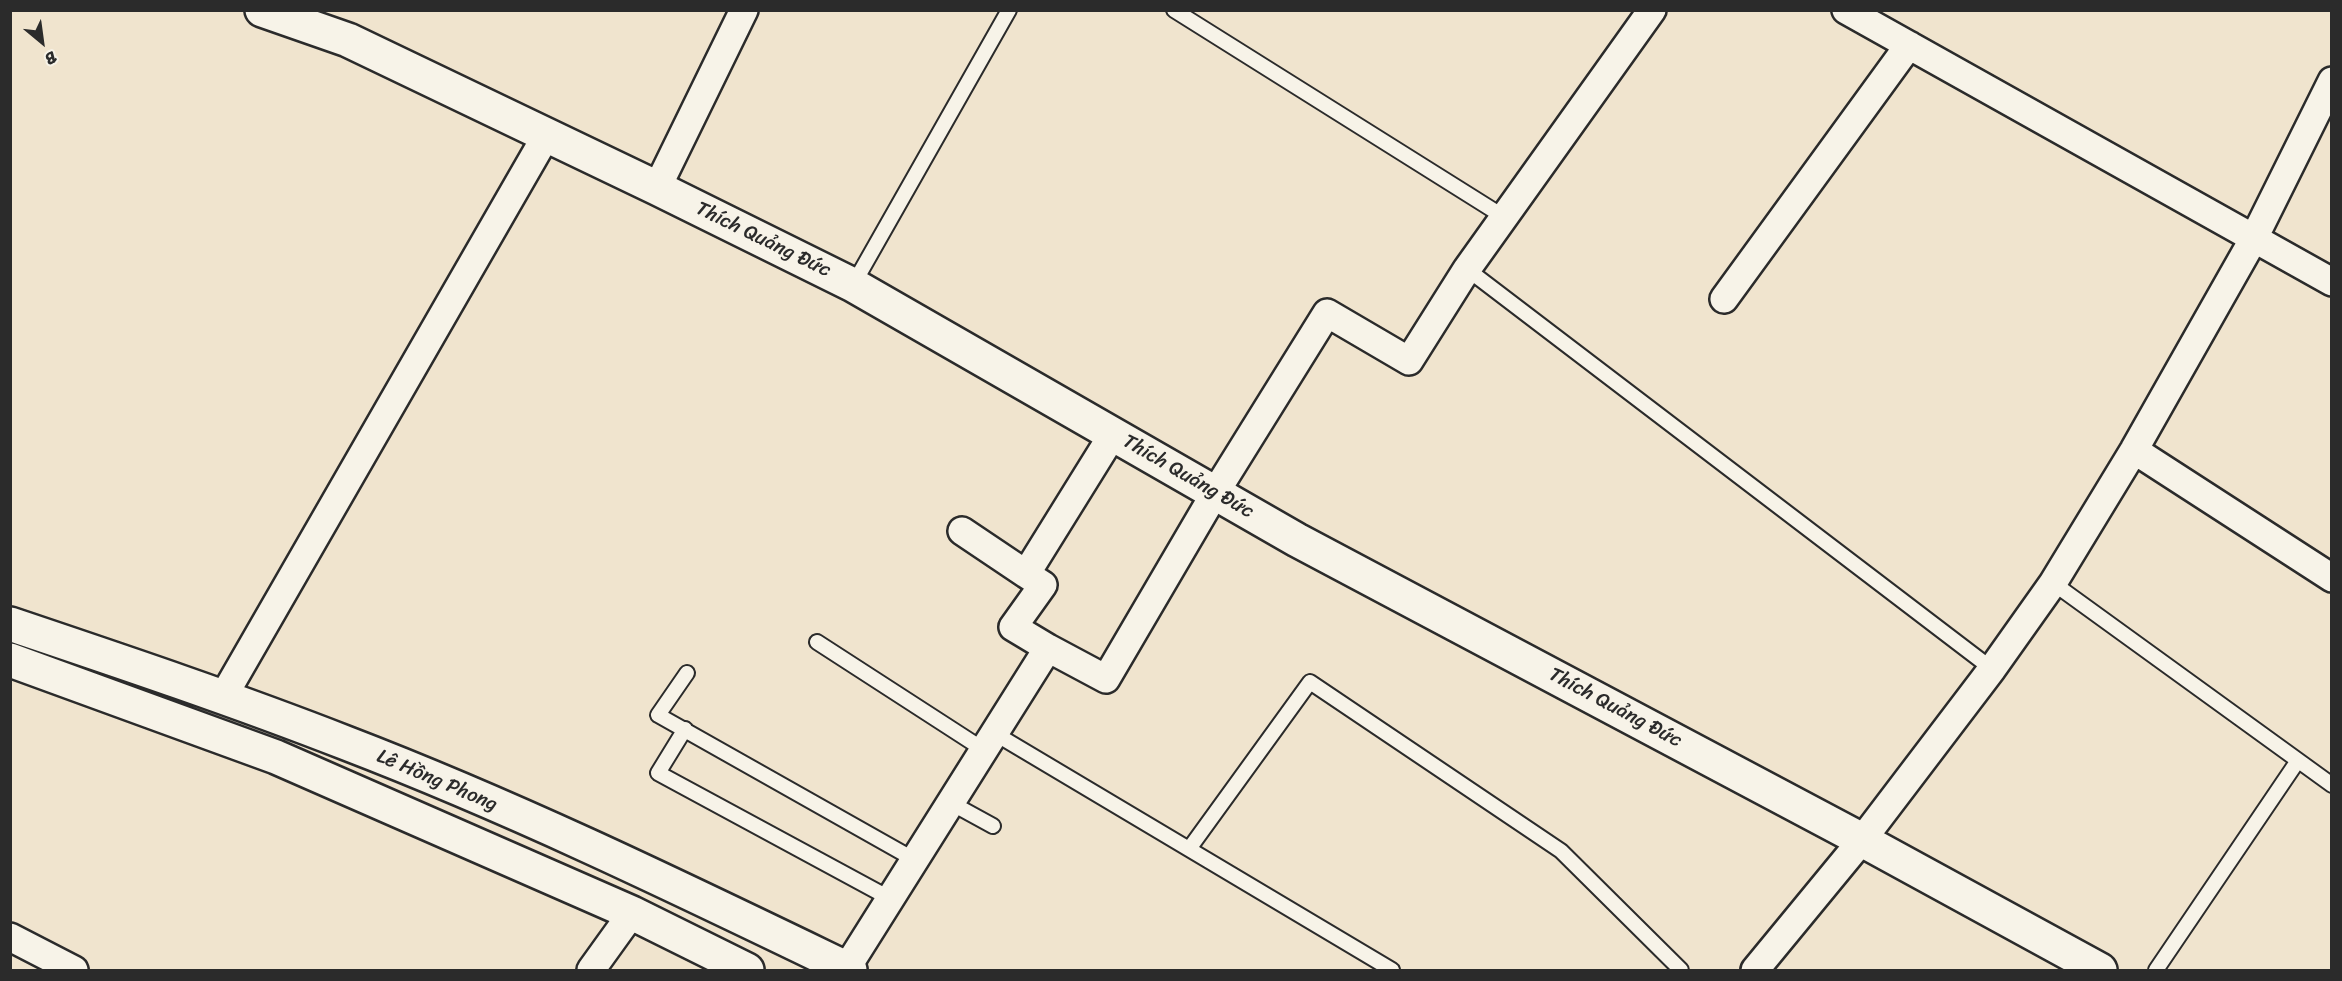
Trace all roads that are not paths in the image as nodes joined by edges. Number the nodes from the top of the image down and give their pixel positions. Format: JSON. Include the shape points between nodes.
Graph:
{"nodes":[{"id":1,"x":262,"y":10,"type":"edge"},
{"id":2,"x":744,"y":10,"type":"edge"},
{"id":3,"x":1009,"y":10,"type":"edge"},
{"id":4,"x":1174,"y":10,"type":"edge"},
{"id":5,"x":1652,"y":10,"type":"edge"},
{"id":6,"x":1846,"y":10,"type":"edge"},
{"id":7,"x":1909,"y":45,"type":"junction"},
{"id":8,"x":2331,"y":81,"type":"edge"},
{"id":9,"x":546,"y":136,"type":"junction"},
{"id":10,"x":657,"y":188,"type":"junction"},
{"id":11,"x":1504,"y":217,"type":"junction"},
{"id":12,"x":2253,"y":240,"type":"junction"},
{"id":13,"x":1467,"y":269,"type":"junction"},
{"id":14,"x":2331,"y":282,"type":"edge"},
{"id":15,"x":853,"y":285,"type":"junction"},
{"id":16,"x":1724,"y":299,"type":"dead end"},
{"id":17,"x":1113,"y":434,"type":"junction"},
{"id":18,"x":2134,"y":450,"type":"junction"},
{"id":19,"x":1215,"y":493,"type":"junction"},
{"id":20,"x":962,"y":531,"type":"dead end"},
{"id":21,"x":1026,"y":574,"type":"junction"},
{"id":22,"x":2331,"y":578,"type":"edge"},
{"id":23,"x":2053,"y":583,"type":"junction"},
{"id":24,"x":10,"y":624,"type":"edge"},
{"id":25,"x":817,"y":642,"type":"dead end"},
{"id":26,"x":1048,"y":648,"type":"junction"},
{"id":27,"x":10,"y":660,"type":"edge"},
{"id":28,"x":1992,"y":669,"type":"junction"},
{"id":29,"x":687,"y":673,"type":"dead end"},
{"id":30,"x":223,"y":697,"type":"junction"},
{"id":31,"x":685,"y":729,"type":"junction"},
{"id":32,"x":989,"y":742,"type":"junction"},
{"id":33,"x":2297,"y":762,"type":"junction"},
{"id":34,"x":2331,"y":785,"type":"edge"},
{"id":35,"x":951,"y":803,"type":"junction"},
{"id":36,"x":993,"y":826,"type":"dead end"},
{"id":37,"x":1862,"y":840,"type":"junction"},
{"id":38,"x":1189,"y":849,"type":"junction"},
{"id":39,"x":915,"y":860,"type":"junction"},
{"id":40,"x":891,"y":899,"type":"junction"},
{"id":41,"x":632,"y":913,"type":"junction"},
{"id":42,"x":10,"y":937,"type":"edge"},
{"id":43,"x":74,"y":970,"type":"edge"},
{"id":44,"x":591,"y":970,"type":"edge"},
{"id":45,"x":747,"y":970,"type":"edge"},
{"id":46,"x":848,"y":970,"type":"edge"},
{"id":47,"x":1392,"y":970,"type":"edge"},
{"id":48,"x":1681,"y":970,"type":"edge"},
{"id":49,"x":1755,"y":970,"type":"edge"},
{"id":50,"x":2100,"y":970,"type":"edge"},
{"id":51,"x":2157,"y":970,"type":"edge"}],
"edges":[{"from":1,"to":9,"type":"street","name":"Thích Quảng Đức","via":[[348,40]]},
{"from":2,"to":10,"type":"street"},
{"from":3,"to":15,"type":"lane"},
{"from":4,"to":11,"type":"lane"},
{"from":5,"to":11,"type":"street"},
{"from":6,"to":7,"type":"street"},
{"from":7,"to":12,"type":"street"},
{"from":7,"to":16,"type":"street"},
{"from":8,"to":12,"type":"street"},
{"from":9,"to":10,"type":"street","name":"Thích Quảng Đức"},
{"from":9,"to":30,"type":"street"},
{"from":10,"to":15,"type":"street","name":"Thích Quảng Đức"},
{"from":11,"to":13,"type":"street"},
{"from":12,"to":14,"type":"street"},
{"from":12,"to":18,"type":"street"},
{"from":13,"to":19,"type":"street","via":[[1409,361],[1327,313]]},
{"from":13,"to":28,"type":"lane"},
{"from":15,"to":17,"type":"street","name":"Thích Quảng Đức"},
{"from":17,"to":19,"type":"street","name":"Thích Quảng Đức"},
{"from":17,"to":21,"type":"street"},
{"from":18,"to":22,"type":"street"},
{"from":18,"to":23,"type":"street"},
{"from":19,"to":26,"type":"street","via":[[1106,679]]},
{"from":19,"to":37,"type":"street","name":"Thích Quảng Đức"},
{"from":20,"to":21,"type":"street"},
{"from":21,"to":26,"type":"street","via":[[1043,585],[1013,627]]},
{"from":23,"to":28,"type":"street"},
{"from":23,"to":33,"type":"lane"},
{"from":24,"to":30,"type":"street","name":"Lê Hồng Phong"},
{"from":25,"to":32,"type":"lane"},
{"from":26,"to":32,"type":"street"},
{"from":27,"to":41,"type":"street","via":[[276,757]]},
{"from":28,"to":37,"type":"street"},
{"from":29,"to":31,"type":"lane","via":[[658,715]]},
{"from":30,"to":46,"type":"street","name":"Lê Hồng Phong","via":[[348,743],[578,840]]},
{"from":31,"to":39,"type":"lane"},
{"from":31,"to":40,"type":"lane","via":[[658,773]]},
{"from":32,"to":35,"type":"street"},
{"from":32,"to":38,"type":"lane"},
{"from":33,"to":34,"type":"lane"},
{"from":33,"to":51,"type":"lane"},
{"from":35,"to":36,"type":"lane"},
{"from":35,"to":39,"type":"street"},
{"from":37,"to":49,"type":"street"},
{"from":37,"to":50,"type":"street","name":"Thích Quảng Đức"},
{"from":38,"to":47,"type":"lane"},
{"from":38,"to":48,"type":"lane","via":[[1310,682],[1561,851]]},
{"from":39,"to":40,"type":"street"},
{"from":40,"to":46,"type":"street"},
{"from":41,"to":44,"type":"street"},
{"from":41,"to":45,"type":"street"},
{"from":42,"to":43,"type":"street"}]}
